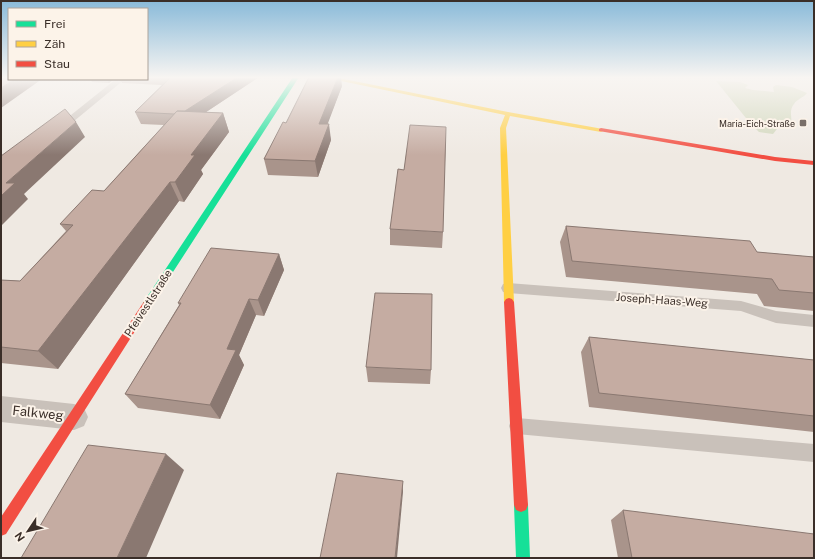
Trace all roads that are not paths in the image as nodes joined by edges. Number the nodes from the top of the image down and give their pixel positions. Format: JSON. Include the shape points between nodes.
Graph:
{"nodes":[{"id":1,"x":91,"y":103,"type":"edge"},
{"id":2,"x":279,"y":103,"type":"edge"},
{"id":3,"x":454,"y":103,"type":"edge"},
{"id":4,"x":508,"y":114,"type":"junction"},
{"id":5,"x":54,"y":132,"type":"edge"},
{"id":6,"x":814,"y":162,"type":"edge"},
{"id":7,"x":508,"y":288,"type":"junction"},
{"id":8,"x":814,"y":321,"type":"edge"},
{"id":9,"x":1,"y":409,"type":"edge"},
{"id":10,"x":74,"y":417,"type":"junction"},
{"id":11,"x":517,"y":426,"type":"junction"},
{"id":12,"x":814,"y":453,"type":"edge"},
{"id":13,"x":1,"y":529,"type":"edge"},
{"id":14,"x":523,"y":558,"type":"edge"}],
"edges":[{"from":1,"to":5,"type":"lane"},
{"from":2,"to":10,"type":"street","name":"Pfeivestlstraße"},
{"from":3,"to":4,"type":"street"},
{"from":4,"to":6,"type":"street","via":[[775,158]]},
{"from":4,"to":7,"type":"street","via":[[503,128]]},
{"from":7,"to":8,"type":"lane","name":"Joseph-Haas-Weg","via":[[741,306],[776,317]]},
{"from":7,"to":11,"type":"street"},
{"from":9,"to":10,"type":"street","name":"Falkweg"},
{"from":10,"to":13,"type":"street","name":"Pfeivestlstraße"},
{"from":11,"to":12,"type":"lane"},
{"from":11,"to":14,"type":"street"}]}
